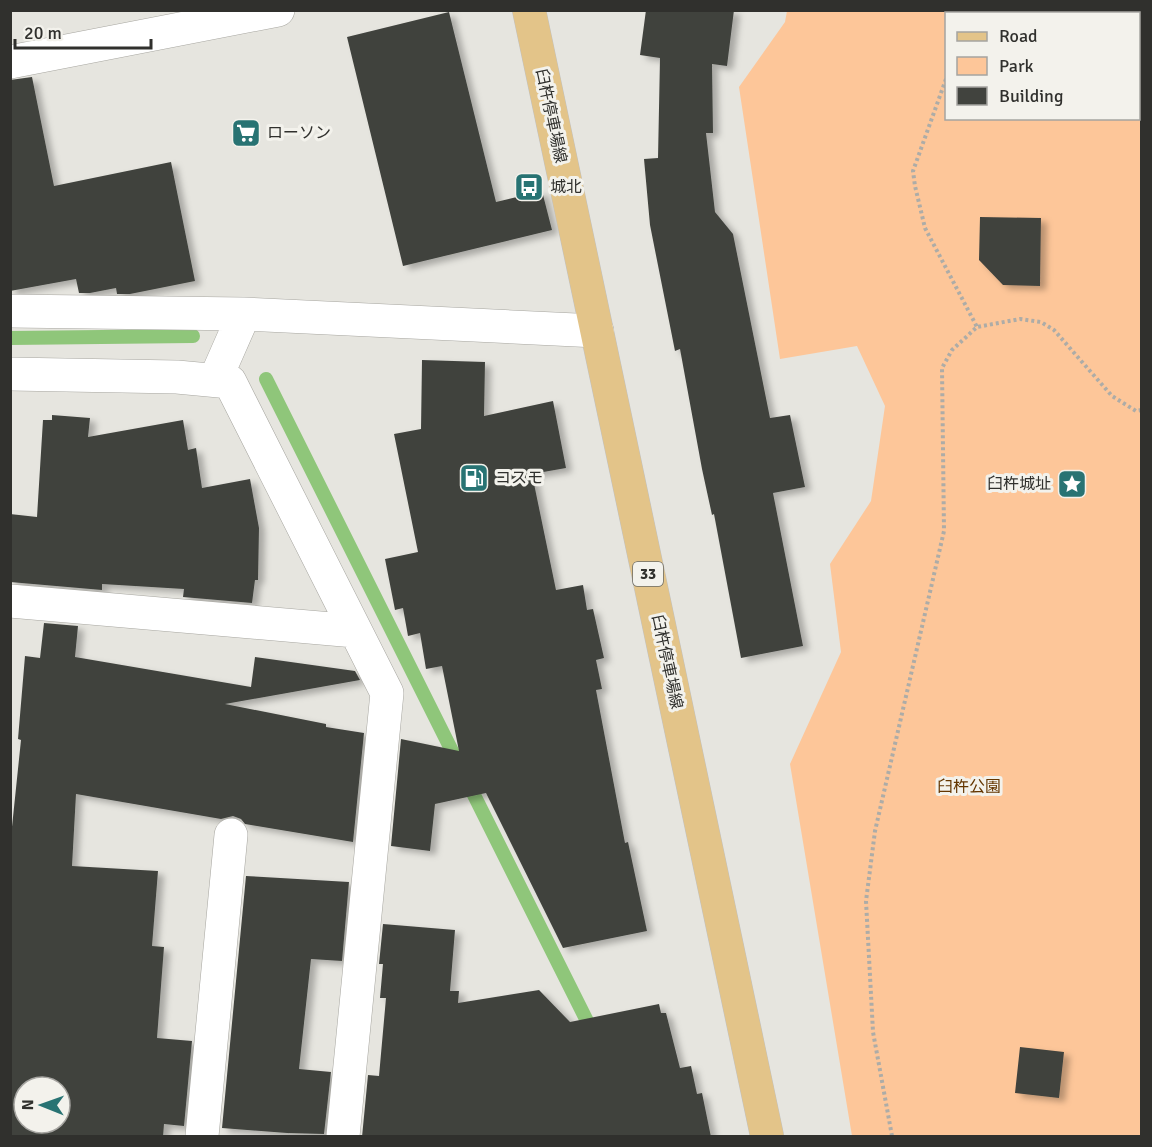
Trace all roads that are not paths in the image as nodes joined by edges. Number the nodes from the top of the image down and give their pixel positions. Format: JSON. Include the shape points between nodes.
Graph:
{"nodes":[{"id":1,"x":278,"y":10,"type":"edge"},
{"id":2,"x":529,"y":10,"type":"edge"},
{"id":3,"x":10,"y":62,"type":"edge"},
{"id":4,"x":10,"y":311,"type":"edge"},
{"id":5,"x":244,"y":314,"type":"junction"},
{"id":6,"x":597,"y":330,"type":"junction"},
{"id":7,"x":10,"y":374,"type":"edge"},
{"id":8,"x":215,"y":380,"type":"junction"},
{"id":9,"x":11,"y":607,"type":"edge"},
{"id":10,"x":356,"y":631,"type":"junction"},
{"id":11,"x":231,"y":835,"type":"dead end"},
{"id":12,"x":202,"y":1137,"type":"edge"},
{"id":13,"x":343,"y":1137,"type":"edge"},
{"id":14,"x":767,"y":1137,"type":"edge"}],
"edges":[{"from":1,"to":3,"type":"street"},
{"from":2,"to":6,"type":"main road","name":"臼杵停車場線","number":"33"},
{"from":4,"to":5,"type":"street"},
{"from":5,"to":6,"type":"street"},
{"from":5,"to":8,"type":"street"},
{"from":6,"to":14,"type":"main road","name":"臼杵停車場線","number":"33"},
{"from":7,"to":8,"type":"street"},
{"from":8,"to":10,"type":"street","via":[[230,382]]},
{"from":9,"to":10,"type":"street"},
{"from":10,"to":13,"type":"street","via":[[387,693]]},
{"from":11,"to":12,"type":"street"}]}
